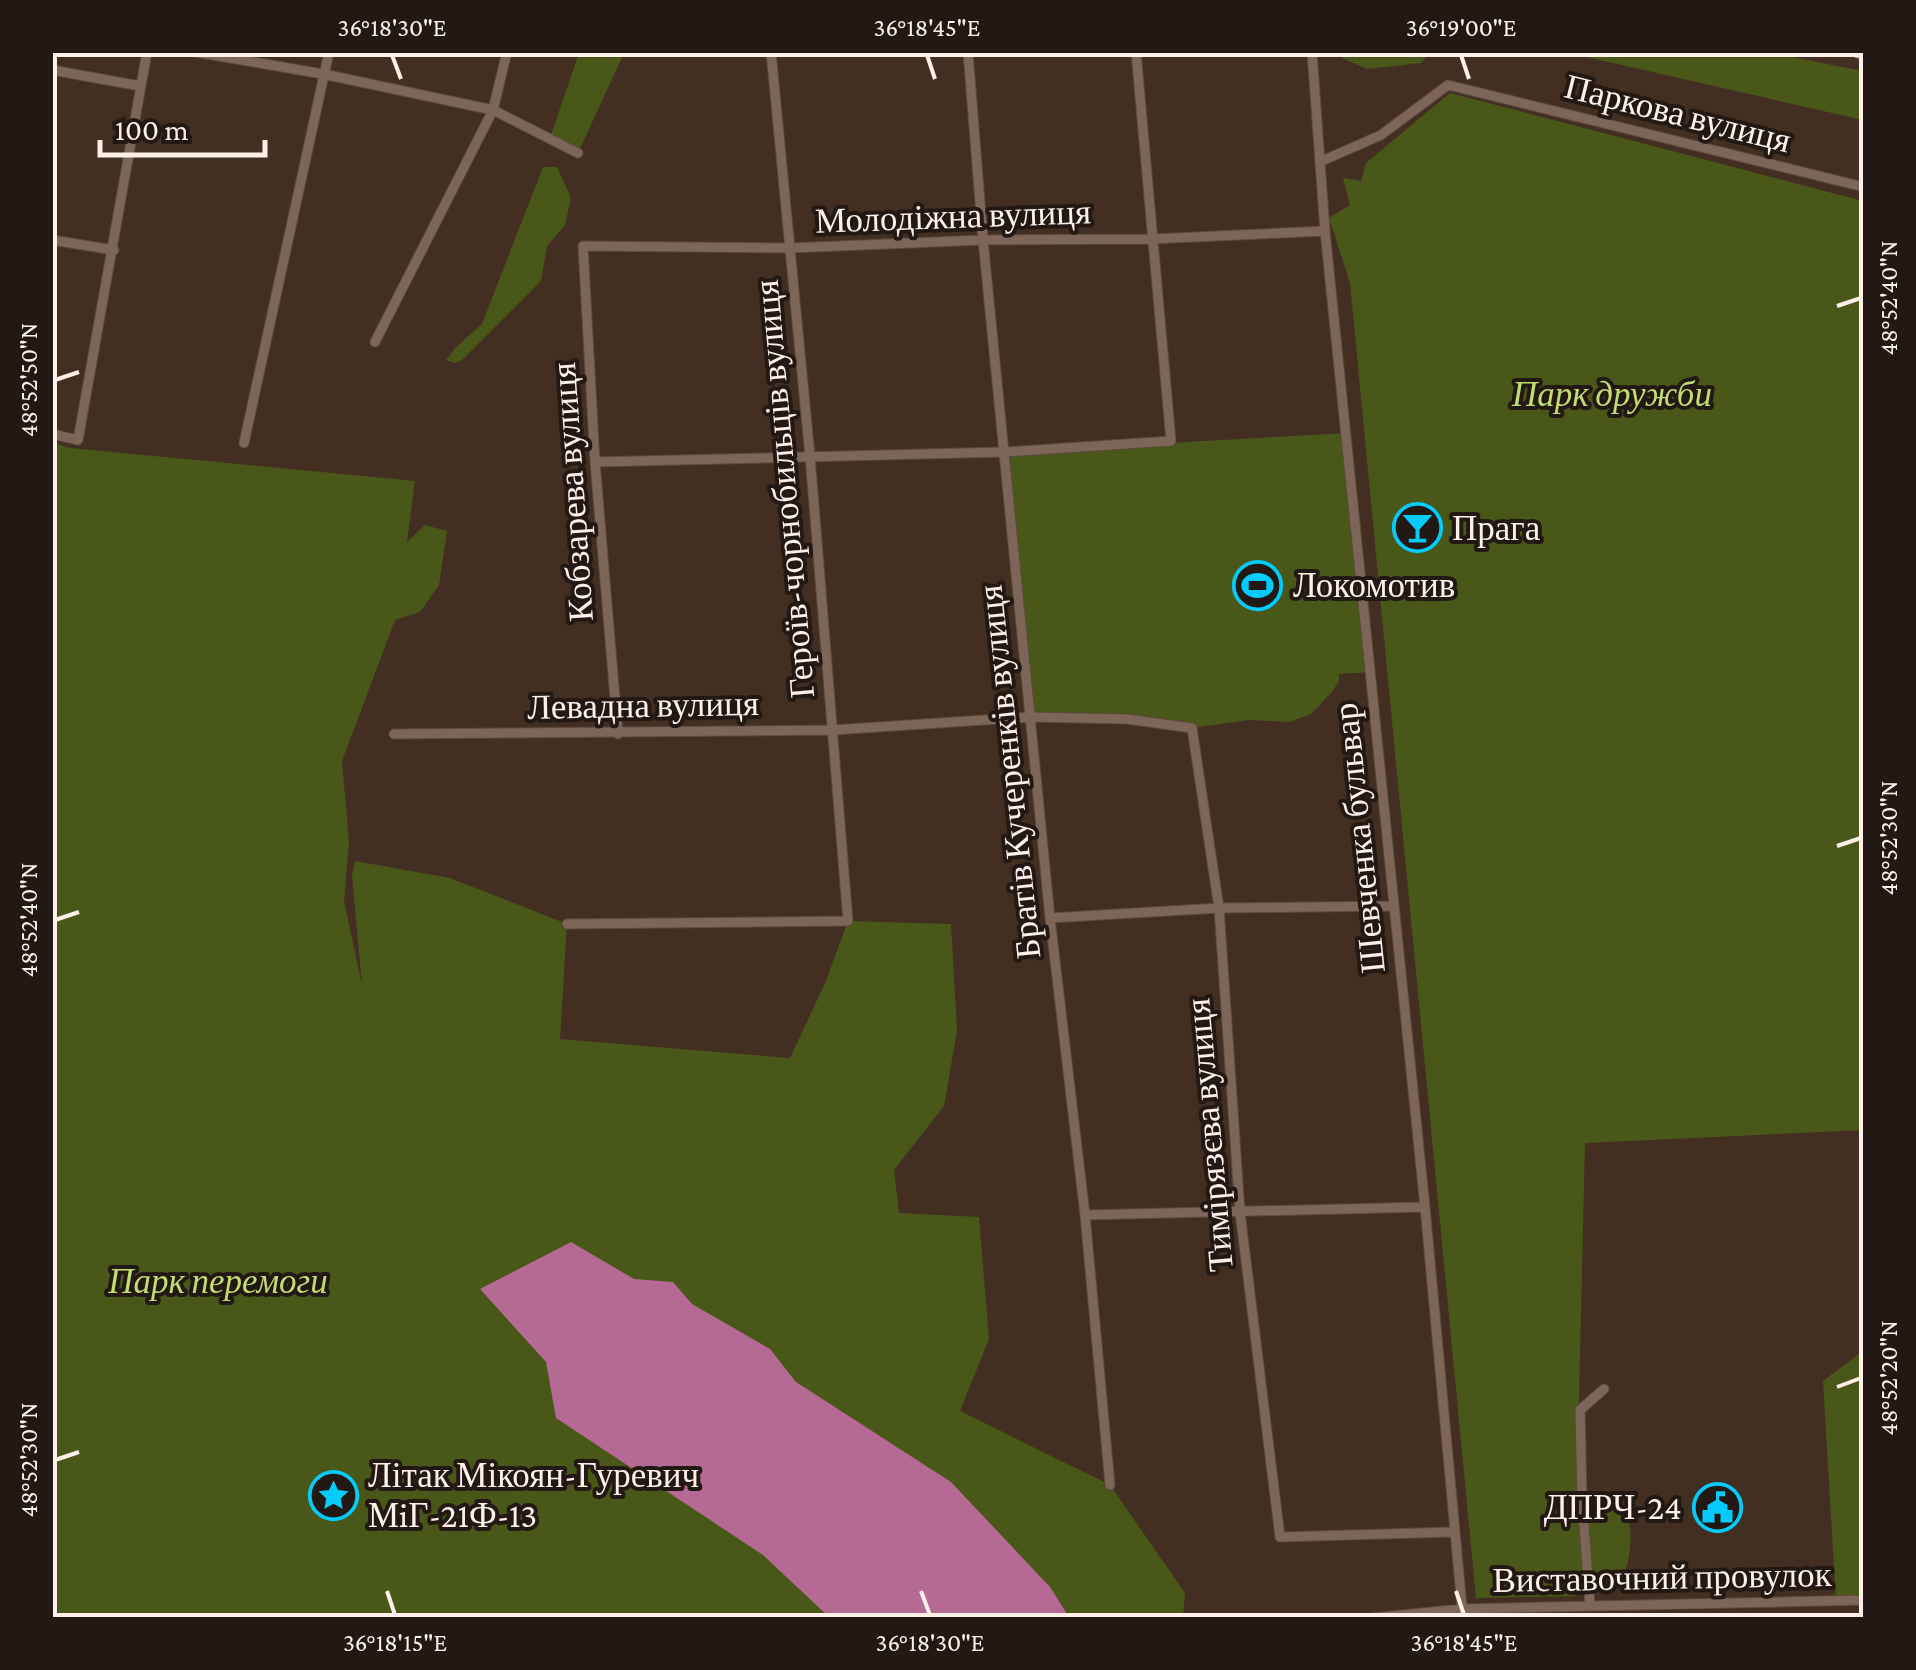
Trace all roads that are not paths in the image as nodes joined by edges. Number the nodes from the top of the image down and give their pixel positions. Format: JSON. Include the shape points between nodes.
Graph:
{"nodes":[{"id":1,"x":147,"y":52,"type":"edge"},
{"id":2,"x":195,"y":52,"type":"edge"},
{"id":3,"x":329,"y":52,"type":"edge"},
{"id":4,"x":506,"y":52,"type":"edge"},
{"id":5,"x":770,"y":52,"type":"edge"},
{"id":6,"x":968,"y":52,"type":"edge"},
{"id":7,"x":1136,"y":52,"type":"edge"},
{"id":8,"x":1312,"y":52,"type":"edge"},
{"id":9,"x":52,"y":70,"type":"edge"},
{"id":10,"x":323,"y":74,"type":"junction"},
{"id":11,"x":140,"y":86,"type":"junction"},
{"id":12,"x":494,"y":110,"type":"junction"},
{"id":13,"x":578,"y":152,"type":"dead end"},
{"id":14,"x":1322,"y":162,"type":"junction"},
{"id":15,"x":1864,"y":187,"type":"edge"},
{"id":16,"x":1325,"y":231,"type":"junction"},
{"id":17,"x":1151,"y":239,"type":"junction"},
{"id":18,"x":52,"y":240,"type":"edge"},
{"id":19,"x":983,"y":240,"type":"junction"},
{"id":20,"x":583,"y":246,"type":"joint"},
{"id":21,"x":790,"y":248,"type":"junction"},
{"id":22,"x":114,"y":250,"type":"junction"},
{"id":23,"x":375,"y":342,"type":"dead end"},
{"id":24,"x":52,"y":434,"type":"edge"},
{"id":25,"x":244,"y":443,"type":"dead end"},
{"id":26,"x":1005,"y":452,"type":"junction"},
{"id":27,"x":810,"y":456,"type":"junction"},
{"id":28,"x":595,"y":462,"type":"junction"},
{"id":29,"x":1030,"y":717,"type":"junction"},
{"id":30,"x":1192,"y":728,"type":"joint"},
{"id":31,"x":833,"y":730,"type":"junction"},
{"id":32,"x":394,"y":734,"type":"dead end"},
{"id":33,"x":618,"y":734,"type":"junction"},
{"id":34,"x":1393,"y":906,"type":"junction"},
{"id":35,"x":1219,"y":908,"type":"junction"},
{"id":36,"x":1050,"y":918,"type":"junction"},
{"id":37,"x":567,"y":924,"type":"dead end"},
{"id":38,"x":1425,"y":1207,"type":"junction"},
{"id":39,"x":1240,"y":1212,"type":"junction"},
{"id":40,"x":1085,"y":1215,"type":"junction"},
{"id":41,"x":1604,"y":1388,"type":"dead end"},
{"id":42,"x":1110,"y":1485,"type":"dead end"},
{"id":43,"x":1453,"y":1532,"type":"junction"},
{"id":44,"x":1864,"y":1600,"type":"edge"},
{"id":45,"x":1590,"y":1606,"type":"junction"},
{"id":46,"x":1462,"y":1613,"type":"edge"},
{"id":47,"x":1372,"y":1618,"type":"edge"}],
"edges":[{"from":1,"to":11,"type":"street"},
{"from":2,"to":10,"type":"street"},
{"from":3,"to":10,"type":"street"},
{"from":4,"to":12,"type":"street"},
{"from":5,"to":21,"type":"street","name":"Героїв-чорнобильців вулиця"},
{"from":6,"to":19,"type":"street","name":"Братів Кучеренків вулиця"},
{"from":7,"to":17,"type":"street"},
{"from":8,"to":14,"type":"street","name":"Шевченка бульвар"},
{"from":9,"to":11,"type":"street"},
{"from":10,"to":12,"type":"street"},
{"from":10,"to":25,"type":"street"},
{"from":11,"to":22,"type":"street"},
{"from":12,"to":13,"type":"street"},
{"from":12,"to":23,"type":"street"},
{"from":14,"to":15,"type":"street","name":"Паркова вулиця","via":[[1381,135],[1448,85]]},
{"from":14,"to":16,"type":"street","name":"Шевченка бульвар"},
{"from":16,"to":17,"type":"street","name":"Молодіжна вулиця"},
{"from":16,"to":34,"type":"street","name":"Шевченка бульвар"},
{"from":17,"to":19,"type":"street","name":"Молодіжна вулиця"},
{"from":17,"to":26,"type":"street","via":[[1171,441]]},
{"from":18,"to":22,"type":"street"},
{"from":19,"to":21,"type":"street","name":"Молодіжна вулиця"},
{"from":19,"to":26,"type":"street","name":"Братів Кучеренків вулиця"},
{"from":20,"to":21,"type":"street","name":"Молодіжна вулиця"},
{"from":20,"to":28,"type":"street","name":"Кобзарева вулиця"},
{"from":21,"to":27,"type":"street","name":"Героїв-чорнобильців вулиця"},
{"from":22,"to":24,"type":"street","via":[[78,440]]},
{"from":26,"to":27,"type":"street"},
{"from":26,"to":29,"type":"street","name":"Братів Кучеренків вулиця"},
{"from":27,"to":28,"type":"street"},
{"from":27,"to":31,"type":"street","name":"Героїв-чорнобильців вулиця"},
{"from":28,"to":33,"type":"street","name":"Кобзарева вулиця"},
{"from":29,"to":30,"type":"street","name":"Левадна вулиця"},
{"from":29,"to":31,"type":"street","name":"Левадна вулиця"},
{"from":29,"to":36,"type":"street","name":"Братів Кучеренків вулиця"},
{"from":30,"to":35,"type":"street","name":"Тимірязєва вулиця"},
{"from":31,"to":33,"type":"street","name":"Левадна вулиця"},
{"from":31,"to":37,"type":"street","name":"Героїв-чорнобильців вулиця","via":[[848,921]]},
{"from":32,"to":33,"type":"street","name":"Левадна вулиця"},
{"from":34,"to":35,"type":"street"},
{"from":34,"to":38,"type":"street","name":"Шевченка бульвар"},
{"from":35,"to":36,"type":"street"},
{"from":35,"to":39,"type":"street","name":"Тимірязєва вулиця"},
{"from":36,"to":40,"type":"street","name":"Братів Кучеренків вулиця"},
{"from":38,"to":39,"type":"street"},
{"from":38,"to":43,"type":"street","name":"Шевченка бульвар"},
{"from":39,"to":40,"type":"street"},
{"from":39,"to":43,"type":"street","name":"Тимірязєва вулиця","via":[[1280,1536]]},
{"from":40,"to":42,"type":"street","name":"Братів Кучеренків вулиця"},
{"from":41,"to":45,"type":"street","via":[[1580,1410]]},
{"from":43,"to":46,"type":"street","name":"Шевченка бульвар"},
{"from":44,"to":45,"type":"street","name":"Виставочний провулок"},
{"from":45,"to":46,"type":"street","name":"Виставочний провулок"},
{"from":46,"to":47,"type":"street","name":"Виставочний провулок"}]}
